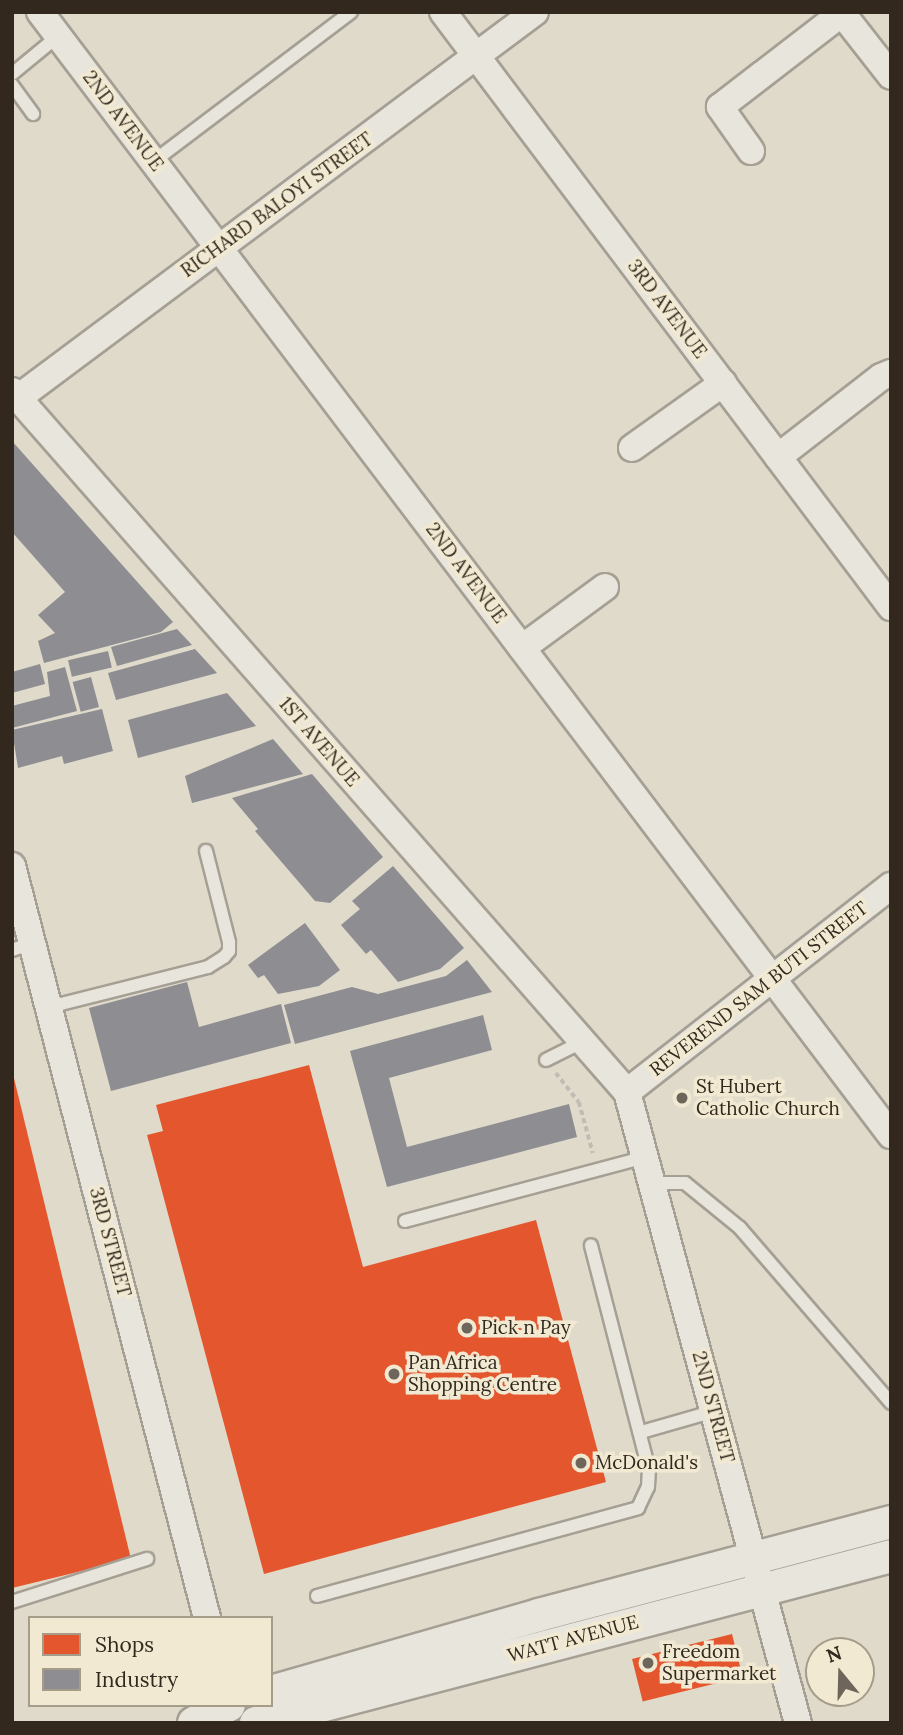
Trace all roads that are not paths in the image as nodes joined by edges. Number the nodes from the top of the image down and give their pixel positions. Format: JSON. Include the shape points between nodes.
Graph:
{"nodes":[{"id":1,"x":40,"y":12,"type":"edge"},
{"id":2,"x":351,"y":12,"type":"edge"},
{"id":3,"x":443,"y":12,"type":"edge"},
{"id":4,"x":535,"y":12,"type":"edge"},
{"id":5,"x":842,"y":13,"type":"edge"},
{"id":6,"x":58,"y":36,"type":"junction"},
{"id":7,"x":477,"y":57,"type":"junction"},
{"id":8,"x":12,"y":74,"type":"edge"},
{"id":9,"x":891,"y":76,"type":"edge"},
{"id":10,"x":12,"y":85,"type":"edge"},
{"id":11,"x":33,"y":114,"type":"dead end"},
{"id":12,"x":751,"y":151,"type":"dead end"},
{"id":13,"x":154,"y":161,"type":"junction"},
{"id":14,"x":219,"y":247,"type":"junction"},
{"id":15,"x":891,"y":373,"type":"edge"},
{"id":16,"x":723,"y":383,"type":"junction"},
{"id":17,"x":15,"y":394,"type":"edge"},
{"id":18,"x":632,"y":448,"type":"dead end"},
{"id":19,"x":778,"y":457,"type":"junction"},
{"id":20,"x":605,"y":587,"type":"dead end"},
{"id":21,"x":891,"y":607,"type":"edge"},
{"id":22,"x":522,"y":648,"type":"junction"},
{"id":23,"x":206,"y":851,"type":"dead end"},
{"id":24,"x":12,"y":866,"type":"edge"},
{"id":25,"x":891,"y":886,"type":"edge"},
{"id":26,"x":22,"y":946,"type":"edge"},
{"id":27,"x":772,"y":978,"type":"junction"},
{"id":28,"x":48,"y":1007,"type":"junction"},
{"id":29,"x":582,"y":1042,"type":"junction"},
{"id":30,"x":546,"y":1060,"type":"road end"},
{"id":31,"x":627,"y":1092,"type":"junction"},
{"id":32,"x":891,"y":1135,"type":"edge"},
{"id":33,"x":649,"y":1170,"type":"junction"},
{"id":34,"x":405,"y":1220,"type":"dead end"},
{"id":35,"x":591,"y":1245,"type":"dead end"},
{"id":36,"x":891,"y":1404,"type":"edge"},
{"id":37,"x":714,"y":1411,"type":"junction"},
{"id":38,"x":641,"y":1432,"type":"junction"},
{"id":39,"x":891,"y":1522,"type":"edge"},
{"id":40,"x":754,"y":1556,"type":"junction"},
{"id":41,"x":891,"y":1556,"type":"edge"},
{"id":42,"x":147,"y":1559,"type":"dead end"},
{"id":43,"x":764,"y":1589,"type":"junction"},
{"id":44,"x":317,"y":1596,"type":"dead end"},
{"id":45,"x":12,"y":1602,"type":"edge"},
{"id":46,"x":206,"y":1616,"type":"edge"},
{"id":47,"x":273,"y":1691,"type":"edge"},
{"id":48,"x":225,"y":1707,"type":"edge"},
{"id":49,"x":194,"y":1723,"type":"edge"},
{"id":50,"x":256,"y":1723,"type":"edge"},
{"id":51,"x":798,"y":1723,"type":"edge"}],
"edges":[{"from":1,"to":6,"type":"street","name":"2ND AVENUE"},
{"from":2,"to":13,"type":"lane"},
{"from":3,"to":7,"type":"street","name":"3RD AVENUE"},
{"from":4,"to":7,"type":"street","name":"RICHARD BALOYI STREET"},
{"from":5,"to":9,"type":"street"},
{"from":5,"to":12,"type":"street","via":[[720,107]]},
{"from":6,"to":8,"type":"lane"},
{"from":6,"to":13,"type":"street","name":"2ND AVENUE"},
{"from":7,"to":14,"type":"street","name":"RICHARD BALOYI STREET"},
{"from":7,"to":16,"type":"street","name":"3RD AVENUE"},
{"from":10,"to":11,"type":"lane"},
{"from":13,"to":14,"type":"street","name":"2ND AVENUE"},
{"from":14,"to":17,"type":"street","name":"RICHARD BALOYI STREET"},
{"from":14,"to":22,"type":"street","name":"2ND AVENUE"},
{"from":15,"to":19,"type":"street"},
{"from":16,"to":18,"type":"street"},
{"from":16,"to":19,"type":"street","name":"3RD AVENUE"},
{"from":17,"to":29,"type":"street","name":"1ST AVENUE"},
{"from":19,"to":21,"type":"street","name":"3RD AVENUE"},
{"from":20,"to":22,"type":"street"},
{"from":22,"to":27,"type":"street","name":"2ND AVENUE"},
{"from":23,"to":28,"type":"lane","via":[[229,942],[225,957],[208,967]]},
{"from":24,"to":26,"type":"street","name":"3RD STREET"},
{"from":25,"to":27,"type":"street","name":"REVEREND SAM BUTI STREET"},
{"from":26,"to":28,"type":"street","name":"3RD STREET"},
{"from":27,"to":31,"type":"street","name":"REVEREND SAM BUTI STREET"},
{"from":27,"to":32,"type":"street","name":"2ND AVENUE"},
{"from":28,"to":46,"type":"street","name":"3RD STREET"},
{"from":29,"to":30,"type":"lane"},
{"from":29,"to":31,"type":"street","name":"1ST AVENUE"},
{"from":31,"to":33,"type":"street","name":"2ND STREET"},
{"from":33,"to":34,"type":"lane","via":[[595,1169]]},
{"from":33,"to":36,"type":"lane","via":[[685,1184],[740,1228]]},
{"from":33,"to":37,"type":"street","name":"2ND STREET"},
{"from":35,"to":38,"type":"lane"},
{"from":37,"to":38,"type":"lane"},
{"from":37,"to":40,"type":"street","name":"2ND STREET"},
{"from":38,"to":44,"type":"lane","via":[[649,1479],[638,1508]]},
{"from":39,"to":40,"type":"street","name":"WATT AVENUE"},
{"from":40,"to":43,"type":"street","name":"2ND STREET"},
{"from":40,"to":47,"type":"street","name":"WATT AVENUE"},
{"from":41,"to":43,"type":"street","name":"WATT AVENUE"},
{"from":42,"to":45,"type":"lane"},
{"from":43,"to":50,"type":"street","name":"WATT AVENUE"},
{"from":43,"to":51,"type":"street","name":"2ND STREET"},
{"from":48,"to":49,"type":"street"}]}
